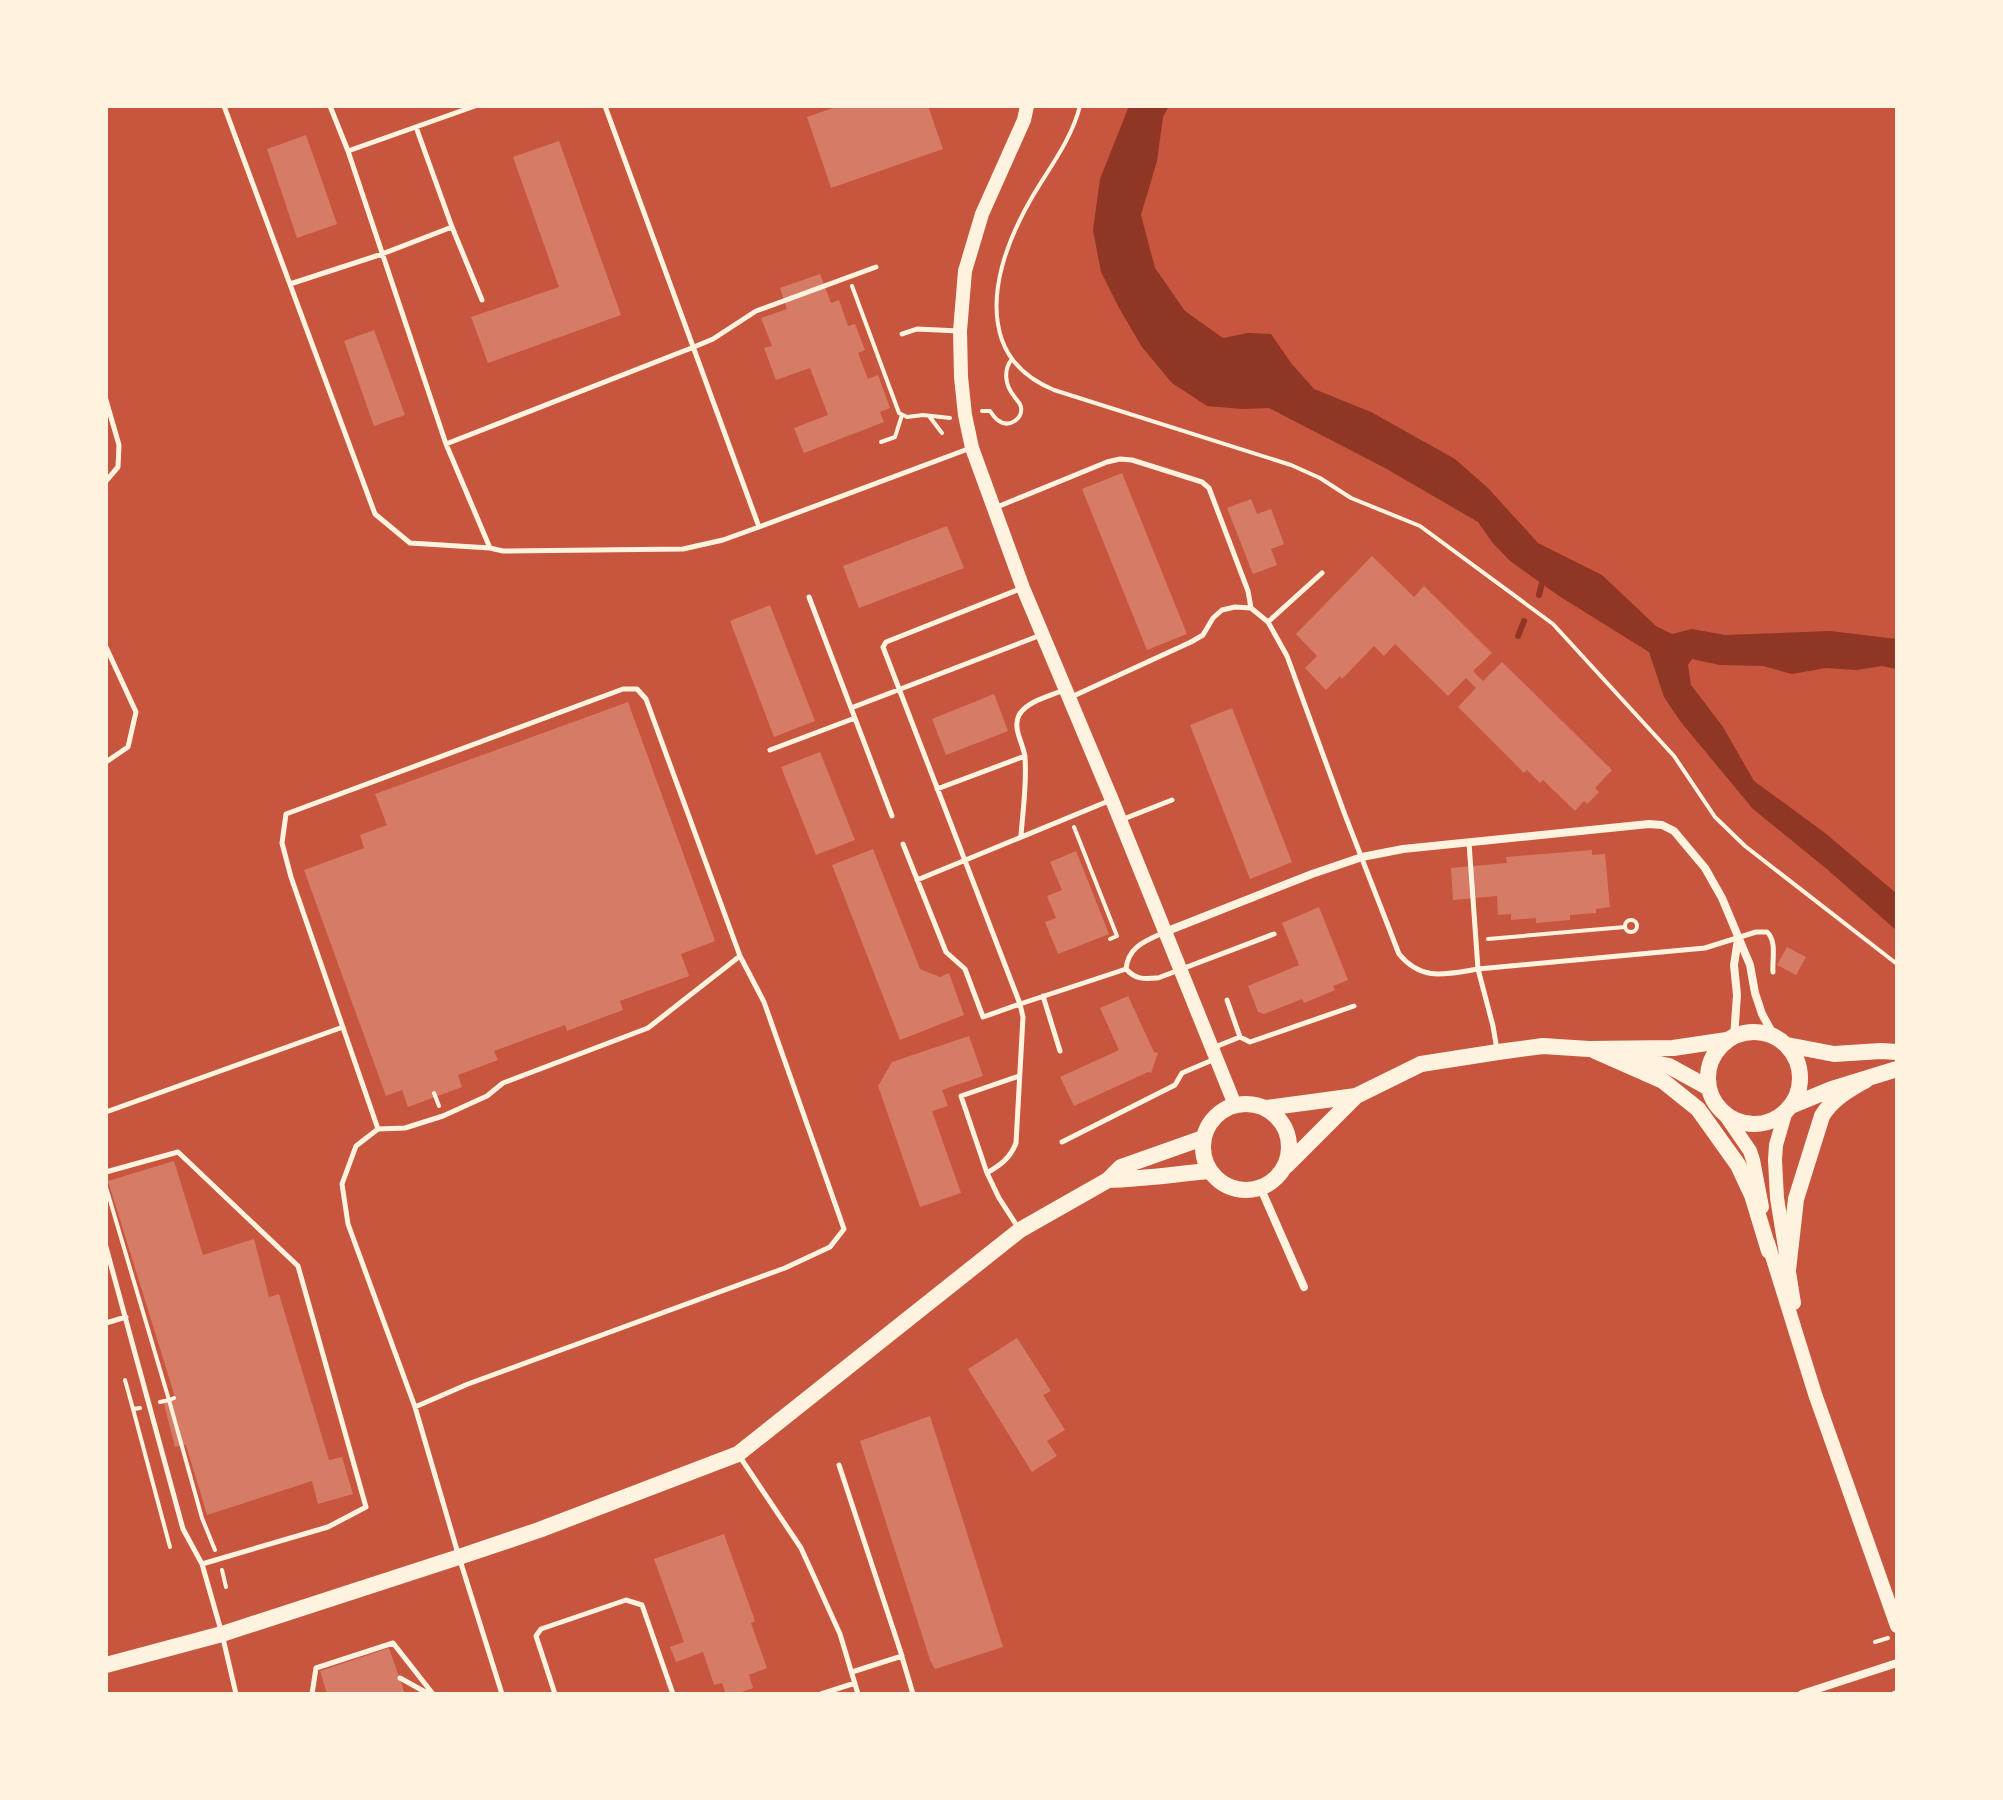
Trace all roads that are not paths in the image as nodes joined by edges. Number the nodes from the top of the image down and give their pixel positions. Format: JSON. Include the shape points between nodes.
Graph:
{"nodes":[{"id":1,"x":224,"y":106,"type":"edge"},
{"id":2,"x":330,"y":106,"type":"edge"},
{"id":3,"x":475,"y":106,"type":"edge"},
{"id":4,"x":605,"y":106,"type":"edge"},
{"id":5,"x":1027,"y":106,"type":"edge"},
{"id":6,"x":416,"y":127,"type":"junction"},
{"id":7,"x":348,"y":151,"type":"junction"},
{"id":8,"x":452,"y":227,"type":"junction"},
{"id":9,"x":382,"y":254,"type":"junction"},
{"id":10,"x":876,"y":267,"type":"dead end"},
{"id":11,"x":290,"y":284,"type":"junction"},
{"id":12,"x":482,"y":300,"type":"dead end"},
{"id":13,"x":960,"y":331,"type":"junction"},
{"id":14,"x":902,"y":334,"type":"dead end"},
{"id":15,"x":694,"y":347,"type":"junction"},
{"id":16,"x":106,"y":400,"type":"edge"},
{"id":17,"x":446,"y":444,"type":"junction"},
{"id":18,"x":972,"y":448,"type":"junction"},
{"id":19,"x":106,"y":481,"type":"edge"},
{"id":20,"x":994,"y":508,"type":"junction"},
{"id":21,"x":759,"y":527,"type":"junction"},
{"id":22,"x":490,"y":548,"type":"junction"},
{"id":23,"x":1322,"y":573,"type":"dead end"},
{"id":24,"x":1023,"y":588,"type":"junction"},
{"id":25,"x":809,"y":597,"type":"dead end"},
{"id":26,"x":1251,"y":608,"type":"junction"},
{"id":27,"x":1268,"y":622,"type":"junction"},
{"id":28,"x":1042,"y":635,"type":"junction"},
{"id":29,"x":106,"y":647,"type":"edge"},
{"id":30,"x":899,"y":690,"type":"junction"},
{"id":31,"x":1066,"y":694,"type":"junction"},
{"id":32,"x":851,"y":708,"type":"junction"},
{"id":33,"x":855,"y":718,"type":"junction"},
{"id":34,"x":770,"y":750,"type":"dead end"},
{"id":35,"x":1025,"y":756,"type":"junction"},
{"id":36,"x":106,"y":762,"type":"edge"},
{"id":37,"x":937,"y":789,"type":"junction"},
{"id":38,"x":1112,"y":800,"type":"junction"},
{"id":39,"x":1172,"y":800,"type":"dead end"},
{"id":40,"x":892,"y":816,"type":"dead end"},
{"id":41,"x":1120,"y":820,"type":"junction"},
{"id":42,"x":1021,"y":836,"type":"junction"},
{"id":43,"x":1469,"y":842,"type":"junction"},
{"id":44,"x":903,"y":844,"type":"dead end"},
{"id":45,"x":1362,"y":857,"type":"junction"},
{"id":46,"x":963,"y":859,"type":"junction"},
{"id":47,"x":917,"y":880,"type":"junction"},
{"id":48,"x":1165,"y":932,"type":"junction"},
{"id":49,"x":1274,"y":934,"type":"dead end"},
{"id":50,"x":1738,"y":939,"type":"junction"},
{"id":51,"x":740,"y":956,"type":"junction"},
{"id":52,"x":1126,"y":969,"type":"junction"},
{"id":53,"x":1478,"y":969,"type":"junction"},
{"id":54,"x":1181,"y":970,"type":"junction"},
{"id":55,"x":1773,"y":972,"type":"dead end"},
{"id":56,"x":1043,"y":996,"type":"junction"},
{"id":57,"x":1227,"y":1000,"type":"dead end"},
{"id":58,"x":1020,"y":1004,"type":"junction"},
{"id":59,"x":1354,"y":1006,"type":"dead end"},
{"id":60,"x":343,"y":1027,"type":"junction"},
{"id":61,"x":1240,"y":1037,"type":"junction"},
{"id":62,"x":1730,"y":1038,"type":"junction"},
{"id":63,"x":1780,"y":1041,"type":"junction"},
{"id":64,"x":1589,"y":1049,"type":"junction"},
{"id":65,"x":1060,"y":1051,"type":"dead end"},
{"id":66,"x":1498,"y":1052,"type":"junction"},
{"id":67,"x":1897,"y":1052,"type":"edge"},
{"id":68,"x":1214,"y":1053,"type":"junction"},
{"id":69,"x":1897,"y":1069,"type":"edge"},
{"id":70,"x":1019,"y":1076,"type":"junction"},
{"id":71,"x":1866,"y":1080,"type":"junction"},
{"id":72,"x":1709,"y":1088,"type":"junction"},
{"id":73,"x":1356,"y":1096,"type":"junction"},
{"id":74,"x":1235,"y":1105,"type":"junction"},
{"id":75,"x":1266,"y":1108,"type":"junction"},
{"id":76,"x":1789,"y":1109,"type":"junction"},
{"id":77,"x":106,"y":1112,"type":"edge"},
{"id":78,"x":1726,"y":1116,"type":"junction"},
{"id":79,"x":378,"y":1129,"type":"junction"},
{"id":80,"x":1203,"y":1138,"type":"junction"},
{"id":81,"x":1062,"y":1142,"type":"dead end"},
{"id":82,"x":1286,"y":1166,"type":"junction"},
{"id":83,"x":1210,"y":1171,"type":"junction"},
{"id":84,"x":106,"y":1172,"type":"edge"},
{"id":85,"x":987,"y":1173,"type":"junction"},
{"id":86,"x":1108,"y":1180,"type":"junction"},
{"id":87,"x":1261,"y":1189,"type":"junction"},
{"id":88,"x":1020,"y":1230,"type":"junction"},
{"id":89,"x":106,"y":1247,"type":"edge"},
{"id":90,"x":1769,"y":1251,"type":"junction"},
{"id":91,"x":1788,"y":1270,"type":"junction"},
{"id":92,"x":1304,"y":1287,"type":"dead end"},
{"id":93,"x":126,"y":1317,"type":"junction"},
{"id":94,"x":106,"y":1323,"type":"edge"},
{"id":95,"x":1801,"y":1349,"type":"junction"},
{"id":96,"x":415,"y":1407,"type":"junction"},
{"id":97,"x":738,"y":1454,"type":"junction"},
{"id":98,"x":839,"y":1465,"type":"dead end"},
{"id":99,"x":459,"y":1557,"type":"junction"},
{"id":100,"x":202,"y":1564,"type":"junction"},
{"id":101,"x":1897,"y":1626,"type":"edge"},
{"id":102,"x":222,"y":1634,"type":"junction"},
{"id":103,"x":902,"y":1656,"type":"junction"},
{"id":104,"x":1897,"y":1663,"type":"edge"},
{"id":105,"x":106,"y":1665,"type":"edge"},
{"id":106,"x":852,"y":1672,"type":"junction"},
{"id":107,"x":400,"y":1678,"type":"dead end"},
{"id":108,"x":855,"y":1683,"type":"junction"},
{"id":109,"x":236,"y":1694,"type":"edge"},
{"id":110,"x":312,"y":1694,"type":"edge"},
{"id":111,"x":431,"y":1694,"type":"edge"},
{"id":112,"x":502,"y":1694,"type":"edge"},
{"id":113,"x":555,"y":1694,"type":"edge"},
{"id":114,"x":673,"y":1694,"type":"edge"},
{"id":115,"x":821,"y":1694,"type":"edge"},
{"id":116,"x":858,"y":1694,"type":"edge"},
{"id":117,"x":913,"y":1694,"type":"edge"},
{"id":118,"x":1802,"y":1694,"type":"edge"}],
"edges":[{"from":1,"to":11,"type":"lane"},
{"from":2,"to":7,"type":"lane"},
{"from":3,"to":6,"type":"lane"},
{"from":4,"to":15,"type":"lane"},
{"from":5,"to":13,"type":"street","via":[[982,214],[965,271]]},
{"from":6,"to":7,"type":"lane"},
{"from":6,"to":8,"type":"lane"},
{"from":7,"to":9,"type":"lane"},
{"from":8,"to":9,"type":"lane"},
{"from":8,"to":12,"type":"lane"},
{"from":9,"to":11,"type":"lane"},
{"from":9,"to":17,"type":"lane"},
{"from":10,"to":15,"type":"lane","via":[[756,311]]},
{"from":11,"to":22,"type":"lane","via":[[375,514],[410,543]]},
{"from":13,"to":14,"type":"lane","via":[[917,329]]},
{"from":13,"to":18,"type":"street"},
{"from":15,"to":17,"type":"lane"},
{"from":15,"to":21,"type":"lane"},
{"from":16,"to":19,"type":"lane","via":[[119,445],[118,467]]},
{"from":17,"to":22,"type":"lane"},
{"from":18,"to":20,"type":"street"},
{"from":18,"to":21,"type":"lane"},
{"from":20,"to":24,"type":"street"},
{"from":20,"to":26,"type":"lane","via":[[1120,459],[1202,482],[1209,488]]},
{"from":21,"to":22,"type":"lane","via":[[683,549]]},
{"from":23,"to":27,"type":"lane"},
{"from":24,"to":28,"type":"street"},
{"from":24,"to":30,"type":"lane","via":[[886,642],[883,647]]},
{"from":25,"to":32,"type":"lane"},
{"from":26,"to":27,"type":"lane"},
{"from":26,"to":31,"type":"lane","via":[[1222,610],[1191,642]]},
{"from":27,"to":45,"type":"lane","via":[[1287,656]]},
{"from":28,"to":30,"type":"lane"},
{"from":28,"to":31,"type":"street"},
{"from":29,"to":36,"type":"lane","via":[[136,712],[128,747]]},
{"from":30,"to":32,"type":"lane"},
{"from":30,"to":37,"type":"lane"},
{"from":31,"to":35,"type":"lane","via":[[1033,703],[1020,713],[1017,730]]},
{"from":31,"to":38,"type":"street"},
{"from":32,"to":33,"type":"lane"},
{"from":33,"to":34,"type":"lane"},
{"from":33,"to":40,"type":"lane"},
{"from":35,"to":37,"type":"lane"},
{"from":35,"to":42,"type":"lane"},
{"from":37,"to":46,"type":"lane"},
{"from":38,"to":41,"type":"street"},
{"from":38,"to":42,"type":"lane"},
{"from":39,"to":41,"type":"lane"},
{"from":41,"to":48,"type":"street"},
{"from":42,"to":46,"type":"lane"},
{"from":43,"to":45,"type":"street"},
{"from":43,"to":50,"type":"street","via":[[1662,825],[1674,831],[1705,868]]},
{"from":43,"to":53,"type":"lane"},
{"from":44,"to":47,"type":"lane"},
{"from":45,"to":48,"type":"street"},
{"from":45,"to":53,"type":"lane","via":[[1406,964],[1428,974]]},
{"from":46,"to":47,"type":"lane"},
{"from":46,"to":58,"type":"lane"},
{"from":47,"to":58,"type":"lane","via":[[946,952],[965,969],[983,1017]]},
{"from":48,"to":52,"type":"lane","via":[[1132,951]]},
{"from":48,"to":54,"type":"street"},
{"from":49,"to":54,"type":"lane"},
{"from":50,"to":53,"type":"lane","via":[[1705,948]]},
{"from":50,"to":55,"type":"lane","via":[[1767,932],[1772,937]]},
{"from":50,"to":62,"type":"street"},
{"from":50,"to":63,"type":"street","via":[[1758,1004]]},
{"from":51,"to":60,"type":"lane","via":[[646,699],[637,689],[623,689],[286,814],[282,843],[291,877]]},
{"from":51,"to":79,"type":"lane","via":[[648,1028],[503,1083],[443,1116],[405,1128]]},
{"from":51,"to":96,"type":"lane","via":[[764,1002],[844,1229],[830,1247],[785,1268]]},
{"from":52,"to":54,"type":"lane","via":[[1142,979]]},
{"from":52,"to":56,"type":"lane"},
{"from":53,"to":66,"type":"lane"},
{"from":54,"to":68,"type":"street"},
{"from":56,"to":58,"type":"lane"},
{"from":56,"to":65,"type":"lane"},
{"from":57,"to":61,"type":"lane"},
{"from":58,"to":70,"type":"lane"},
{"from":59,"to":61,"type":"lane","via":[[1250,1042]]},
{"from":60,"to":77,"type":"lane"},
{"from":60,"to":79,"type":"lane"},
{"from":61,"to":68,"type":"lane"},
{"from":62,"to":63,"type":"main road","via":[[1762,1032]]},
{"from":62,"to":64,"type":"main road","via":[[1673,1048]]},
{"from":62,"to":72,"type":"main road","via":[[1711,1061]]},
{"from":63,"to":67,"type":"main road","via":[[1834,1054]]},
{"from":63,"to":76,"type":"main road","via":[[1796,1058],[1801,1074]]},
{"from":64,"to":66,"type":"main road","via":[[1543,1046]]},
{"from":64,"to":72,"type":"main road","via":[[1669,1066]]},
{"from":64,"to":90,"type":"main road","via":[[1663,1081],[1698,1109],[1738,1165]]},
{"from":66,"to":73,"type":"main road","via":[[1421,1064]]},
{"from":68,"to":74,"type":"street"},
{"from":68,"to":81,"type":"lane","via":[[1182,1073],[1175,1085]]},
{"from":69,"to":71,"type":"main road"},
{"from":70,"to":85,"type":"lane","via":[[1016,1143],[1006,1161]]},
{"from":70,"to":85,"type":"lane","via":[[961,1096]]},
{"from":71,"to":76,"type":"main road"},
{"from":71,"to":91,"type":"main road","via":[[1837,1097],[1822,1116],[1796,1199]]},
{"from":72,"to":78,"type":"main road"},
{"from":73,"to":75,"type":"main road"},
{"from":73,"to":82,"type":"main road"},
{"from":74,"to":75,"type":"main road"},
{"from":74,"to":80,"type":"main road","via":[[1220,1111]]},
{"from":75,"to":82,"type":"main road","via":[[1287,1132]]},
{"from":76,"to":78,"type":"main road","via":[[1761,1125]]},
{"from":76,"to":91,"type":"street","via":[[1775,1160]]},
{"from":78,"to":90,"type":"street","via":[[1753,1160]]},
{"from":79,"to":96,"type":"lane","via":[[356,1146],[342,1184],[348,1224]]},
{"from":80,"to":83,"type":"main road"},
{"from":80,"to":86,"type":"main road","via":[[1121,1167]]},
{"from":82,"to":87,"type":"main road"},
{"from":83,"to":86,"type":"main road"},
{"from":83,"to":87,"type":"main road","via":[[1223,1185]]},
{"from":84,"to":100,"type":"lane","via":[[178,1152],[298,1266],[366,1507],[328,1527]]},
{"from":85,"to":88,"type":"lane"},
{"from":86,"to":88,"type":"main road"},
{"from":87,"to":92,"type":"street"},
{"from":88,"to":97,"type":"main road"},
{"from":89,"to":93,"type":"lane"},
{"from":90,"to":95,"type":"street"},
{"from":91,"to":95,"type":"street"},
{"from":93,"to":94,"type":"lane"},
{"from":93,"to":100,"type":"lane","via":[[183,1529]]},
{"from":95,"to":101,"type":"street"},
{"from":96,"to":99,"type":"lane"},
{"from":97,"to":99,"type":"main road"},
{"from":97,"to":106,"type":"lane","via":[[801,1548]]},
{"from":98,"to":103,"type":"lane"},
{"from":99,"to":102,"type":"main road"},
{"from":99,"to":112,"type":"lane"},
{"from":100,"to":102,"type":"lane"},
{"from":102,"to":105,"type":"main road"},
{"from":102,"to":109,"type":"lane"},
{"from":103,"to":106,"type":"lane"},
{"from":103,"to":117,"type":"lane"},
{"from":104,"to":118,"type":"street"},
{"from":106,"to":108,"type":"lane"},
{"from":107,"to":111,"type":"lane"},
{"from":108,"to":115,"type":"lane"},
{"from":108,"to":116,"type":"lane"},
{"from":110,"to":111,"type":"lane","via":[[316,1668],[393,1643]]},
{"from":113,"to":114,"type":"lane","via":[[536,1636],[541,1629],[626,1600],[642,1605]]}]}
